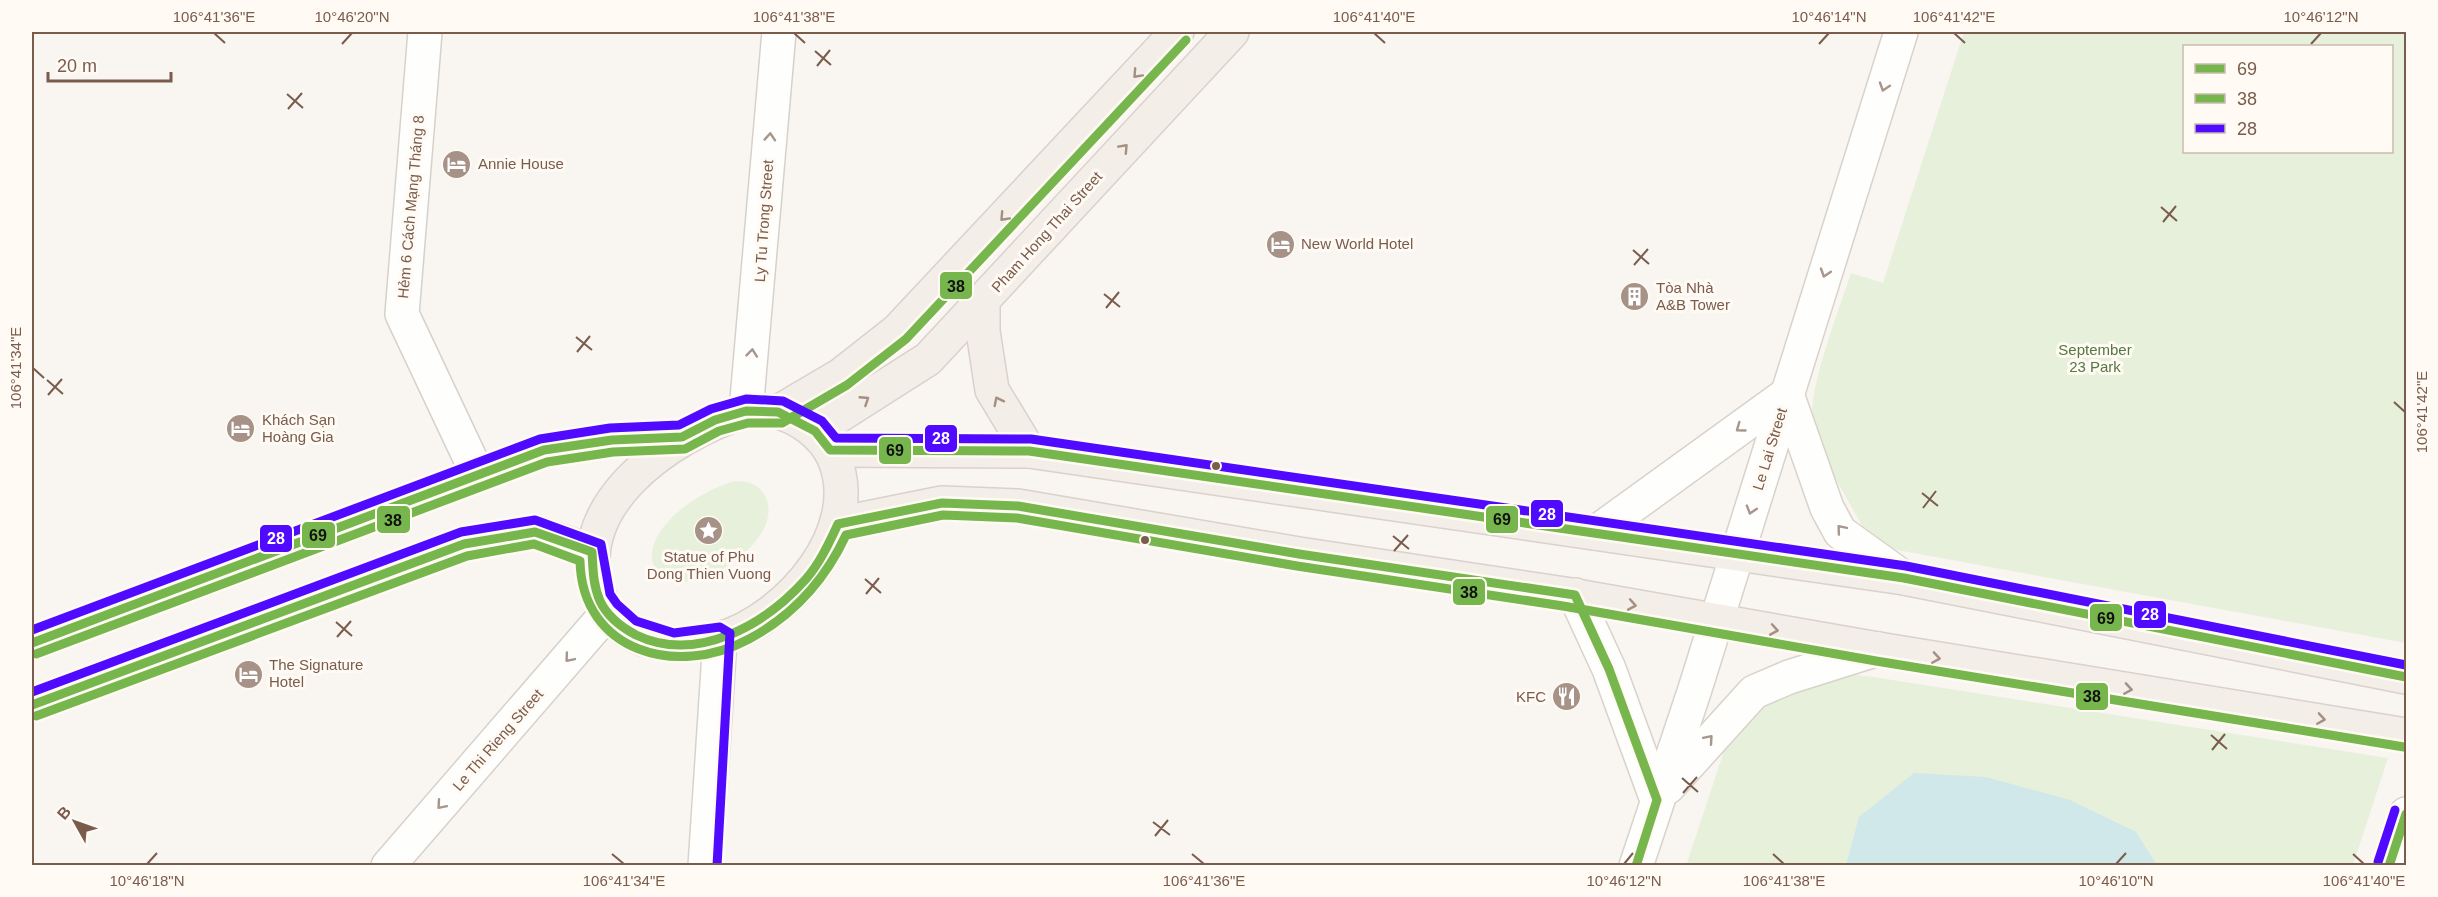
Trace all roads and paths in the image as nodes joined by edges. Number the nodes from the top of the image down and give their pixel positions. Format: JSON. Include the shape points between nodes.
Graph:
{"nodes":[{"id":1,"x":425,"y":32,"type":"edge"},
{"id":2,"x":778,"y":32,"type":"edge"},
{"id":3,"x":1177,"y":32,"type":"edge"},
{"id":4,"x":1232,"y":32,"type":"edge"},
{"id":5,"x":1901,"y":32,"type":"edge"},
{"id":6,"x":983,"y":302,"type":"junction"},
{"id":7,"x":1787,"y":394,"type":"junction"},
{"id":8,"x":762,"y":411,"type":"junction"},
{"id":9,"x":682,"y":437,"type":"junction"},
{"id":10,"x":823,"y":441,"type":"junction"},
{"id":11,"x":1029,"y":451,"type":"junction"},
{"id":12,"x":477,"y":473,"type":"junction"},
{"id":13,"x":838,"y":524,"type":"junction"},
{"id":14,"x":1595,"y":533,"type":"junction"},
{"id":15,"x":592,"y":552,"type":"junction"},
{"id":16,"x":1737,"y":554,"type":"junction"},
{"id":17,"x":1904,"y":578,"type":"junction"},
{"id":18,"x":1575,"y":595,"type":"junction"},
{"id":19,"x":607,"y":613,"type":"junction"},
{"id":20,"x":1716,"y":620,"type":"junction"},
{"id":21,"x":720,"y":639,"type":"junction"},
{"id":22,"x":32,"y":643,"type":"edge"},
{"id":23,"x":1878,"y":649,"type":"junction"},
{"id":24,"x":2406,"y":677,"type":"edge"},
{"id":25,"x":32,"y":705,"type":"edge"},
{"id":26,"x":2406,"y":735,"type":"edge"},
{"id":27,"x":1657,"y":800,"type":"junction"},
{"id":28,"x":2406,"y":814,"type":"edge"},
{"id":29,"x":388,"y":866,"type":"edge"},
{"id":30,"x":705,"y":866,"type":"edge"},
{"id":31,"x":1636,"y":866,"type":"edge"},
{"id":32,"x":2390,"y":866,"type":"edge"}],
"edges":[{"from":1,"to":12,"type":"main road","name":"Hẻm 6 Cách Mạng Tháng 8","via":[[402,314]]},
{"from":8,"to":2,"type":"main road","name":"Ly Tu Trong Street","one_way":true},
{"from":3,"to":8,"type":"main road","one_way":true,"via":[[897,331],[841,375]]},
{"from":6,"to":4,"type":"main road","name":"Pham Hong Thai Street","one_way":true},
{"from":5,"to":7,"type":"main road","name":"Le Lai Street","one_way":true},
{"from":10,"to":6,"type":"main road","name":"Pham Hong Thai Street","one_way":true,"via":[[928,358]]},
{"from":11,"to":6,"type":"main road","one_way":true,"via":[[992,390]]},
{"from":7,"to":14,"type":"main road","one_way":true},
{"from":7,"to":16,"type":"main road","name":"Le Lai Street","one_way":true},
{"from":17,"to":7,"type":"main road","one_way":true,"via":[[1840,532],[1827,508]]},
{"from":8,"to":9,"type":"main road","via":[[715,420]]},
{"from":8,"to":10,"type":"main road"},
{"from":9,"to":12,"type":"main road","via":[[612,440],[544,450]]},
{"from":9,"to":15,"type":"main road","via":[[624,486],[603,517]]},
{"from":10,"to":11,"type":"main road"},
{"from":10,"to":13,"type":"main road","via":[[841,478],[843,497]]},
{"from":11,"to":14,"type":"main road"},
{"from":12,"to":22,"type":"main road"},
{"from":13,"to":18,"type":"main road","via":[[942,503],[1018,506],[1299,554]]},
{"from":13,"to":21,"type":"main road","via":[[806,579],[779,604]]},
{"from":14,"to":16,"type":"main road"},
{"from":15,"to":19,"type":"main road","via":[[594,584]]},
{"from":15,"to":25,"type":"main road","via":[[535,532],[464,544]]},
{"from":16,"to":17,"type":"main road"},
{"from":16,"to":20,"type":"main road","name":"Le Lai Street"},
{"from":17,"to":24,"type":"main road"},
{"from":18,"to":20,"type":"main road","one_way":true},
{"from":18,"to":27,"type":"main road","via":[[1609,669]]},
{"from":19,"to":21,"type":"main road","via":[[627,631],[655,643],[687,645]]},
{"from":19,"to":29,"type":"main road","name":"Le Thi Rieng Street","one_way":true},
{"from":20,"to":23,"type":"main road","one_way":true},
{"from":20,"to":27,"type":"main road","name":"Le Lai Street"},
{"from":21,"to":30,"type":"main road"},
{"from":23,"to":26,"type":"main road","one_way":true},
{"from":27,"to":23,"type":"main road","one_way":true,"via":[[1754,692]]},
{"from":27,"to":31,"type":"main road","name":"Le Lai Street"},
{"from":28,"to":32,"type":"main road"}]}
